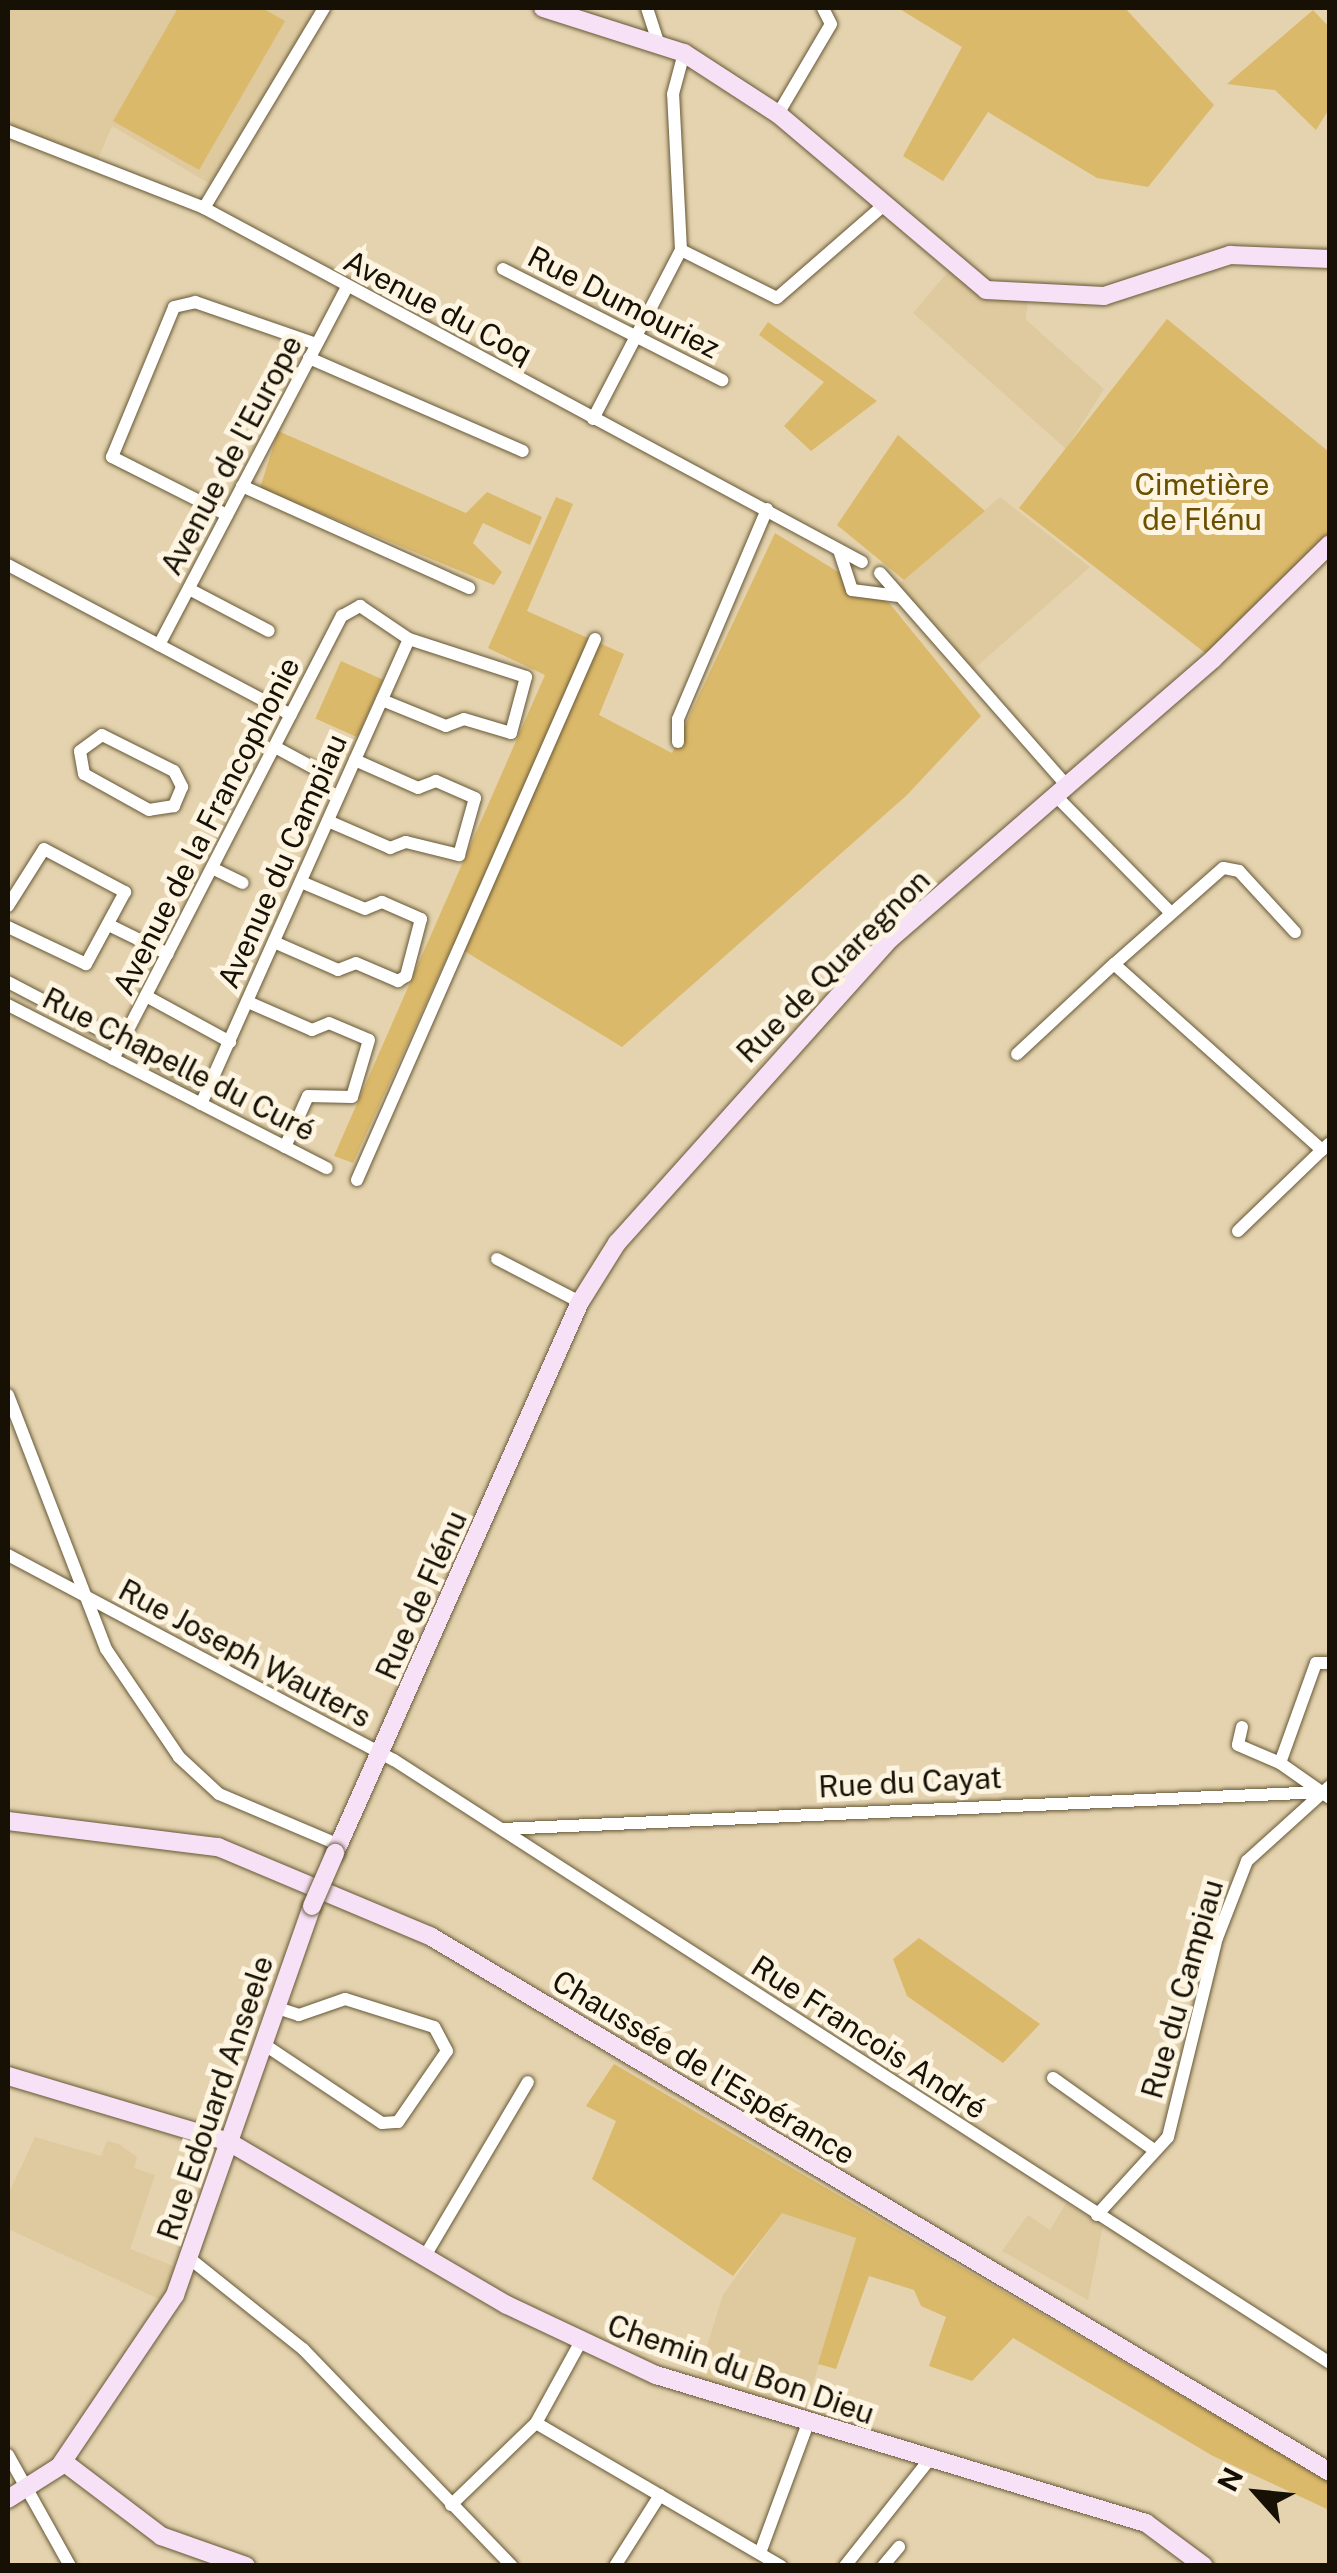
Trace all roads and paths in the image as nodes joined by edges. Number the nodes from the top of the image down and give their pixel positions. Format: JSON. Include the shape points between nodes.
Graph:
{"nodes":[{"id":1,"x":324,"y":8,"type":"edge"},
{"id":2,"x":543,"y":8,"type":"edge"},
{"id":3,"x":647,"y":8,"type":"edge"},
{"id":4,"x":823,"y":8,"type":"edge"},
{"id":5,"x":658,"y":42,"type":"junction"},
{"id":6,"x":684,"y":53,"type":"junction"},
{"id":7,"x":778,"y":114,"type":"junction"},
{"id":8,"x":8,"y":131,"type":"edge"},
{"id":9,"x":883,"y":206,"type":"junction"},
{"id":10,"x":204,"y":208,"type":"junction"},
{"id":11,"x":681,"y":250,"type":"junction"},
{"id":12,"x":1330,"y":258,"type":"edge"},
{"id":13,"x":502,"y":269,"type":"dead end"},
{"id":14,"x":347,"y":287,"type":"junction"},
{"id":15,"x":636,"y":336,"type":"junction"},
{"id":16,"x":316,"y":344,"type":"junction"},
{"id":17,"x":309,"y":358,"type":"junction"},
{"id":18,"x":722,"y":380,"type":"dead end"},
{"id":19,"x":593,"y":419,"type":"junction"},
{"id":20,"x":523,"y":451,"type":"dead end"},
{"id":21,"x":242,"y":486,"type":"junction"},
{"id":22,"x":767,"y":509,"type":"junction"},
{"id":23,"x":227,"y":515,"type":"junction"},
{"id":24,"x":1330,"y":544,"type":"edge"},
{"id":25,"x":836,"y":546,"type":"junction"},
{"id":26,"x":862,"y":562,"type":"junction"},
{"id":27,"x":8,"y":564,"type":"edge"},
{"id":28,"x":880,"y":574,"type":"junction"},
{"id":29,"x":848,"y":576,"type":"junction"},
{"id":30,"x":468,"y":588,"type":"dead end"},
{"id":31,"x":188,"y":589,"type":"junction"},
{"id":32,"x":872,"y":593,"type":"junction"},
{"id":33,"x":899,"y":596,"type":"junction"},
{"id":34,"x":269,"y":631,"type":"dead end"},
{"id":35,"x":408,"y":639,"type":"junction"},
{"id":36,"x":595,"y":639,"type":"dead end"},
{"id":37,"x":159,"y":645,"type":"junction"},
{"id":38,"x":382,"y":700,"type":"junction"},
{"id":39,"x":291,"y":715,"type":"junction"},
{"id":40,"x":678,"y":742,"type":"dead end"},
{"id":41,"x":274,"y":747,"type":"junction"},
{"id":42,"x":355,"y":760,"type":"junction"},
{"id":43,"x":162,"y":764,"type":"joint"},
{"id":44,"x":325,"y":774,"type":"dead end"},
{"id":45,"x":1060,"y":790,"type":"junction"},
{"id":46,"x":328,"y":820,"type":"junction"},
{"id":47,"x":212,"y":868,"type":"junction"},
{"id":48,"x":301,"y":882,"type":"junction"},
{"id":49,"x":243,"y":884,"type":"dead end"},
{"id":50,"x":8,"y":906,"type":"edge"},
{"id":51,"x":1168,"y":911,"type":"junction"},
{"id":52,"x":8,"y":927,"type":"edge"},
{"id":53,"x":113,"y":927,"type":"junction"},
{"id":54,"x":1295,"y":932,"type":"dead end"},
{"id":55,"x":274,"y":942,"type":"junction"},
{"id":56,"x":168,"y":954,"type":"junction"},
{"id":57,"x":1114,"y":964,"type":"junction"},
{"id":58,"x":8,"y":982,"type":"edge"},
{"id":59,"x":146,"y":996,"type":"junction"},
{"id":60,"x":248,"y":1002,"type":"junction"},
{"id":61,"x":8,"y":1005,"type":"edge"},
{"id":62,"x":122,"y":1042,"type":"junction"},
{"id":63,"x":230,"y":1042,"type":"junction"},
{"id":64,"x":1017,"y":1054,"type":"dead end"},
{"id":65,"x":113,"y":1059,"type":"junction"},
{"id":66,"x":209,"y":1087,"type":"junction"},
{"id":67,"x":200,"y":1104,"type":"junction"},
{"id":68,"x":285,"y":1146,"type":"junction"},
{"id":69,"x":1326,"y":1147,"type":"edge"},
{"id":70,"x":327,"y":1168,"type":"dead end"},
{"id":71,"x":357,"y":1180,"type":"dead end"},
{"id":72,"x":1238,"y":1232,"type":"dead end"},
{"id":73,"x":497,"y":1259,"type":"dead end"},
{"id":74,"x":580,"y":1302,"type":"junction"},
{"id":75,"x":8,"y":1395,"type":"edge"},
{"id":76,"x":512,"y":1459,"type":"joint"},
{"id":77,"x":8,"y":1555,"type":"edge"},
{"id":78,"x":86,"y":1598,"type":"junction"},
{"id":79,"x":1330,"y":1663,"type":"edge"},
{"id":80,"x":1242,"y":1727,"type":"dead end"},
{"id":81,"x":381,"y":1753,"type":"junction"},
{"id":82,"x":1280,"y":1763,"type":"junction"},
{"id":83,"x":1327,"y":1792,"type":"edge"},
{"id":84,"x":8,"y":1821,"type":"edge"},
{"id":85,"x":502,"y":1828,"type":"junction"},
{"id":86,"x":337,"y":1849,"type":"junction"},
{"id":87,"x":274,"y":2007,"type":"junction"},
{"id":88,"x":262,"y":2043,"type":"junction"},
{"id":89,"x":8,"y":2076,"type":"edge"},
{"id":90,"x":1053,"y":2078,"type":"dead end"},
{"id":91,"x":528,"y":2082,"type":"dead end"},
{"id":92,"x":228,"y":2142,"type":"junction"},
{"id":93,"x":1154,"y":2150,"type":"junction"},
{"id":94,"x":1096,"y":2215,"type":"junction"},
{"id":95,"x":425,"y":2256,"type":"junction"},
{"id":96,"x":189,"y":2258,"type":"junction"},
{"id":97,"x":580,"y":2343,"type":"junction"},
{"id":98,"x":1330,"y":2362,"type":"edge"},
{"id":99,"x":536,"y":2422,"type":"junction"},
{"id":100,"x":808,"y":2423,"type":"junction"},
{"id":101,"x":8,"y":2455,"type":"edge"},
{"id":102,"x":929,"y":2460,"type":"junction"},
{"id":103,"x":65,"y":2469,"type":"junction"},
{"id":104,"x":1330,"y":2472,"type":"edge"},
{"id":105,"x":29,"y":2488,"type":"junction"},
{"id":106,"x":660,"y":2495,"type":"junction"},
{"id":107,"x":8,"y":2499,"type":"edge"},
{"id":108,"x":452,"y":2505,"type":"junction"},
{"id":109,"x":899,"y":2547,"type":"dead end"},
{"id":110,"x":760,"y":2553,"type":"junction"},
{"id":111,"x":1197,"y":2563,"type":"edge"},
{"id":112,"x":233,"y":2564,"type":"edge"},
{"id":113,"x":70,"y":2566,"type":"edge"},
{"id":114,"x":512,"y":2566,"type":"edge"},
{"id":115,"x":616,"y":2566,"type":"edge"},
{"id":116,"x":781,"y":2566,"type":"edge"},
{"id":117,"x":845,"y":2566,"type":"edge"},
{"id":118,"x":883,"y":2566,"type":"edge"}],
"edges":[{"from":1,"to":10,"type":"street"},
{"from":2,"to":5,"type":"street"},
{"from":3,"to":5,"type":"street"},
{"from":4,"to":7,"type":"street","via":[[831,24]]},
{"from":5,"to":6,"type":"street"},
{"from":6,"to":7,"type":"street"},
{"from":6,"to":11,"type":"street","via":[[673,94]]},
{"from":7,"to":9,"type":"street"},
{"from":8,"to":10,"type":"street","name":"Avenue du Coq"},
{"from":9,"to":11,"type":"street","via":[[784,296],[766,296]]},
{"from":9,"to":12,"type":"street","via":[[976,285],[1016,298],[1104,296],[1250,252]]},
{"from":10,"to":14,"type":"street","name":"Avenue du Coq"},
{"from":11,"to":15,"type":"street"},
{"from":13,"to":15,"type":"street","name":"Rue Dumouriez"},
{"from":14,"to":16,"type":"street","name":"Avenue de l'Europe"},
{"from":14,"to":19,"type":"street","name":"Avenue du Coq"},
{"from":15,"to":18,"type":"street","name":"Rue Dumouriez"},
{"from":15,"to":19,"type":"street"},
{"from":16,"to":17,"type":"street","name":"Avenue de l'Europe"},
{"from":16,"to":23,"type":"street","via":[[195,302],[174,307],[112,457]]},
{"from":17,"to":20,"type":"street"},
{"from":17,"to":21,"type":"street","name":"Avenue de l'Europe"},
{"from":19,"to":22,"type":"street","name":"Avenue du Coq"},
{"from":21,"to":23,"type":"street","name":"Avenue de l'Europe"},
{"from":21,"to":30,"type":"street"},
{"from":22,"to":25,"type":"street","name":"Avenue du Coq"},
{"from":22,"to":40,"type":"street","via":[[678,719]]},
{"from":23,"to":31,"type":"street","name":"Avenue de l'Europe"},
{"from":24,"to":45,"type":"street","name":"Rue de Quaregnon"},
{"from":25,"to":26,"type":"street","name":"Avenue du Coq"},
{"from":25,"to":29,"type":"street"},
{"from":26,"to":28,"type":"street"},
{"from":26,"to":29,"type":"street"},
{"from":27,"to":37,"type":"street"},
{"from":28,"to":32,"type":"street"},
{"from":28,"to":33,"type":"street"},
{"from":29,"to":32,"type":"street","via":[[856,593]]},
{"from":31,"to":34,"type":"street"},
{"from":31,"to":37,"type":"street","name":"Avenue de l'Europe"},
{"from":32,"to":33,"type":"street"},
{"from":33,"to":45,"type":"street"},
{"from":35,"to":38,"type":"street","name":"Avenue du Campiau"},
{"from":35,"to":38,"type":"street","via":[[526,677],[511,733],[464,720],[446,726]]},
{"from":35,"to":39,"type":"street","name":"Avenue de la Francophonie","via":[[360,606],[342,616]]},
{"from":36,"to":71,"type":"street"},
{"from":37,"to":39,"type":"street"},
{"from":38,"to":42,"type":"street","name":"Avenue du Campiau"},
{"from":39,"to":41,"type":"street","name":"Avenue de la Francophonie"},
{"from":41,"to":44,"type":"street"},
{"from":41,"to":47,"type":"street","name":"Avenue de la Francophonie"},
{"from":42,"to":46,"type":"street","name":"Avenue du Campiau"},
{"from":42,"to":46,"type":"street","via":[[418,788],[436,781],[475,798],[459,855],[406,842],[390,848]]},
{"from":43,"to":43,"type":"street","via":[[102,735],[78,757],[89,779],[160,812],[182,787]]},
{"from":45,"to":51,"type":"street"},
{"from":45,"to":74,"type":"street","name":"Rue de Quaregnon","via":[[890,939],[808,1026],[648,1204]]},
{"from":46,"to":48,"type":"street","name":"Avenue du Campiau"},
{"from":47,"to":49,"type":"street"},
{"from":47,"to":56,"type":"street","name":"Avenue de la Francophonie"},
{"from":48,"to":55,"type":"street","name":"Avenue du Campiau"},
{"from":48,"to":55,"type":"street","via":[[364,910],[382,902],[421,919],[406,976],[398,981],[356,963],[338,970]]},
{"from":50,"to":53,"type":"street","via":[[34,854],[52,849],[125,892]]},
{"from":51,"to":54,"type":"street","via":[[1231,867]]},
{"from":51,"to":57,"type":"street"},
{"from":52,"to":53,"type":"street","via":[[86,964]]},
{"from":53,"to":56,"type":"street"},
{"from":55,"to":60,"type":"street","name":"Avenue du Campiau"},
{"from":56,"to":59,"type":"street","name":"Avenue de la Francophonie"},
{"from":57,"to":64,"type":"street"},
{"from":57,"to":69,"type":"street"},
{"from":58,"to":62,"type":"street"},
{"from":59,"to":62,"type":"street","name":"Avenue de la Francophonie"},
{"from":59,"to":63,"type":"street"},
{"from":60,"to":63,"type":"street","name":"Avenue du Campiau"},
{"from":60,"to":68,"type":"street","via":[[312,1030],[330,1023],[369,1040],[352,1097],[308,1096]]},
{"from":61,"to":65,"type":"street","name":"Rue Chapelle du Curé"},
{"from":62,"to":65,"type":"street","name":"Avenue de la Francophonie"},
{"from":62,"to":66,"type":"street"},
{"from":63,"to":66,"type":"street","name":"Avenue du Campiau"},
{"from":65,"to":67,"type":"street","name":"Rue Chapelle du Curé"},
{"from":66,"to":67,"type":"street","name":"Avenue du Campiau"},
{"from":67,"to":68,"type":"street","name":"Rue Chapelle du Curé"},
{"from":68,"to":70,"type":"street","name":"Rue Chapelle du Curé"},
{"from":69,"to":72,"type":"street"},
{"from":73,"to":74,"type":"street"},
{"from":74,"to":76,"type":"street","name":"Rue de Quaregnon"},
{"from":75,"to":78,"type":"street"},
{"from":76,"to":81,"type":"street","name":"Rue de Flénu"},
{"from":77,"to":78,"type":"street","name":"Rue Joseph Wauters"},
{"from":78,"to":81,"type":"street","name":"Rue Joseph Wauters"},
{"from":78,"to":86,"type":"street","via":[[118,1669],[196,1778]]},
{"from":79,"to":82,"type":"street","via":[[1316,1663]]},
{"from":80,"to":82,"type":"street","via":[[1238,1745]]},
{"from":81,"to":85,"type":"street","name":"Rue Francois André"},
{"from":81,"to":86,"type":"street","name":"Rue Edouard Anseele"},
{"from":82,"to":83,"type":"street"},
{"from":83,"to":85,"type":"street","name":"Rue du Cayat"},
{"from":83,"to":93,"type":"street","name":"Rue du Campiau","via":[[1240,1874],[1168,2138]]},
{"from":84,"to":104,"type":"street","name":"Chaussée de l'Espérance","via":[[218,1847],[430,1936]]},
{"from":85,"to":94,"type":"street","name":"Rue Francois André"},
{"from":86,"to":87,"type":"street","name":"Rue Edouard Anseele","bridge":true},
{"from":87,"to":88,"type":"street","name":"Rue Edouard Anseele"},
{"from":87,"to":88,"type":"street","via":[[299,2016],[345,1999],[434,2027],[447,2051],[398,2122],[382,2123]]},
{"from":88,"to":92,"type":"street","name":"Rue Edouard Anseele"},
{"from":89,"to":92,"type":"street","name":"Chemin du Bon Dieu"},
{"from":90,"to":93,"type":"street"},
{"from":91,"to":95,"type":"street"},
{"from":92,"to":95,"type":"street","name":"Chemin du Bon Dieu"},
{"from":92,"to":96,"type":"street","name":"Rue Edouard Anseele"},
{"from":93,"to":94,"type":"street","name":"Rue du Campiau"},
{"from":94,"to":98,"type":"street","name":"Rue Francois André"},
{"from":95,"to":97,"type":"street","name":"Chemin du Bon Dieu"},
{"from":96,"to":103,"type":"street","name":"Rue Edouard Anseele","via":[[153,2339],[73,2444]]},
{"from":96,"to":108,"type":"street","via":[[303,2349]]},
{"from":97,"to":99,"type":"street"},
{"from":97,"to":100,"type":"street","name":"Chemin du Bon Dieu"},
{"from":99,"to":106,"type":"street"},
{"from":99,"to":108,"type":"street"},
{"from":100,"to":102,"type":"street","name":"Chemin du Bon Dieu"},
{"from":100,"to":110,"type":"street"},
{"from":101,"to":105,"type":"street"},
{"from":102,"to":111,"type":"street","name":"Chemin du Bon Dieu","via":[[1146,2523]]},
{"from":102,"to":117,"type":"street"},
{"from":103,"to":105,"type":"street"},
{"from":103,"to":112,"type":"street","via":[[150,2529]]},
{"from":105,"to":107,"type":"street"},
{"from":105,"to":113,"type":"street"},
{"from":106,"to":110,"type":"street"},
{"from":106,"to":115,"type":"street"},
{"from":108,"to":114,"type":"street"},
{"from":109,"to":118,"type":"street"},
{"from":110,"to":116,"type":"street"}]}
